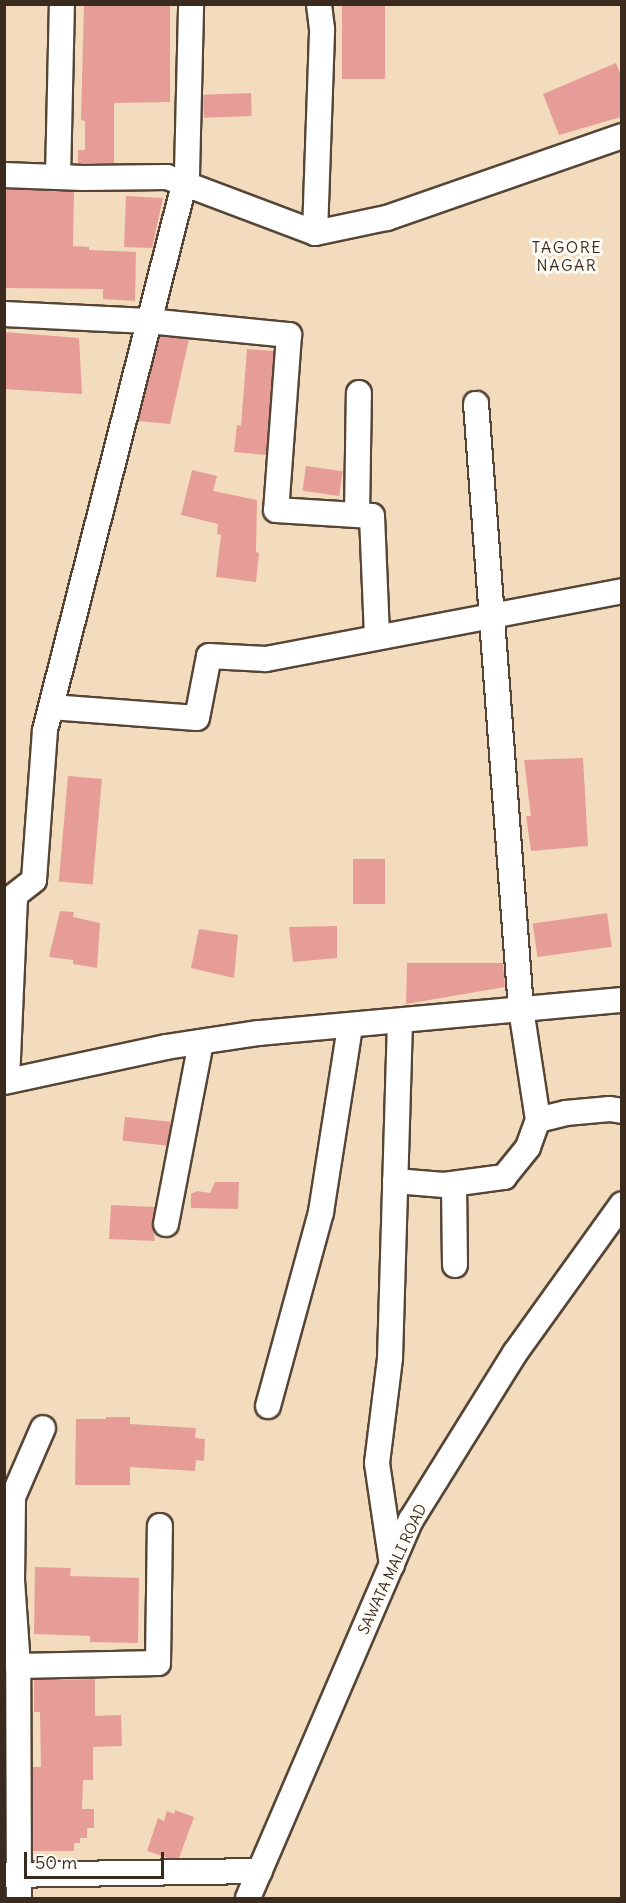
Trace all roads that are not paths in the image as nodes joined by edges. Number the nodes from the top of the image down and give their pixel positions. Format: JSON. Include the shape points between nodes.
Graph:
{"nodes":[{"id":1,"x":62,"y":4,"type":"edge"},
{"id":2,"x":191,"y":4,"type":"edge"},
{"id":3,"x":319,"y":4,"type":"edge"},
{"id":4,"x":621,"y":136,"type":"edge"},
{"id":5,"x":4,"y":175,"type":"edge"},
{"id":6,"x":58,"y":177,"type":"junction"},
{"id":7,"x":185,"y":182,"type":"junction"},
{"id":8,"x":315,"y":233,"type":"junction"},
{"id":9,"x":4,"y":314,"type":"edge"},
{"id":10,"x":148,"y":321,"type":"junction"},
{"id":11,"x":359,"y":393,"type":"dead end"},
{"id":12,"x":476,"y":404,"type":"dead end"},
{"id":13,"x":357,"y":515,"type":"junction"},
{"id":14,"x":621,"y":591,"type":"edge"},
{"id":15,"x":492,"y":616,"type":"junction"},
{"id":16,"x":376,"y":637,"type":"junction"},
{"id":17,"x":51,"y":707,"type":"junction"},
{"id":18,"x":621,"y":1000,"type":"edge"},
{"id":19,"x":521,"y":1009,"type":"junction"},
{"id":20,"x":400,"y":1021,"type":"junction"},
{"id":21,"x":350,"y":1026,"type":"junction"},
{"id":22,"x":201,"y":1042,"type":"junction"},
{"id":23,"x":6,"y":1082,"type":"edge"},
{"id":24,"x":621,"y":1111,"type":"edge"},
{"id":25,"x":538,"y":1120,"type":"junction"},
{"id":26,"x":395,"y":1181,"type":"junction"},
{"id":27,"x":454,"y":1184,"type":"junction"},
{"id":28,"x":621,"y":1204,"type":"edge"},
{"id":29,"x":166,"y":1224,"type":"dead end"},
{"id":30,"x":455,"y":1265,"type":"dead end"},
{"id":31,"x":268,"y":1406,"type":"dead end"},
{"id":32,"x":43,"y":1428,"type":"dead end"},
{"id":33,"x":160,"y":1526,"type":"dead end"},
{"id":34,"x":392,"y":1565,"type":"junction"},
{"id":35,"x":18,"y":1666,"type":"junction"},
{"id":36,"x":260,"y":1871,"type":"junction"},
{"id":37,"x":12,"y":1874,"type":"edge"},
{"id":38,"x":19,"y":1899,"type":"edge"},
{"id":39,"x":248,"y":1899,"type":"edge"}],
"edges":[{"from":1,"to":6,"type":"street"},
{"from":2,"to":7,"type":"street"},
{"from":3,"to":8,"type":"street","via":[[322,29]]},
{"from":4,"to":8,"type":"street","via":[[387,218]]},
{"from":5,"to":6,"type":"street"},
{"from":6,"to":7,"type":"street","via":[[167,177]]},
{"from":7,"to":8,"type":"street"},
{"from":7,"to":10,"type":"street"},
{"from":9,"to":10,"type":"street"},
{"from":10,"to":13,"type":"street","via":[[289,335],[276,510]]},
{"from":10,"to":17,"type":"street"},
{"from":11,"to":13,"type":"street"},
{"from":12,"to":15,"type":"street"},
{"from":13,"to":16,"type":"street","via":[[372,516]]},
{"from":14,"to":15,"type":"street"},
{"from":15,"to":16,"type":"street"},
{"from":15,"to":19,"type":"street"},
{"from":16,"to":17,"type":"street","via":[[266,659],[209,656],[198,718]]},
{"from":17,"to":23,"type":"street","via":[[45,730],[34,880],[15,895]]},
{"from":18,"to":19,"type":"street"},
{"from":19,"to":20,"type":"street"},
{"from":19,"to":25,"type":"street"},
{"from":20,"to":21,"type":"street"},
{"from":20,"to":26,"type":"street"},
{"from":21,"to":22,"type":"street"},
{"from":21,"to":31,"type":"street","via":[[321,1212]]},
{"from":22,"to":23,"type":"street"},
{"from":22,"to":29,"type":"street"},
{"from":24,"to":25,"type":"street","via":[[566,1113]]},
{"from":25,"to":27,"type":"street","via":[[528,1147],[504,1177]]},
{"from":26,"to":27,"type":"street"},
{"from":26,"to":34,"type":"street","via":[[390,1358],[376,1463]]},
{"from":27,"to":30,"type":"street"},
{"from":28,"to":34,"type":"street","name":"SAWATA MALI ROAD","via":[[516,1353],[411,1520]]},
{"from":32,"to":35,"type":"street","via":[[13,1497],[12,1581]]},
{"from":33,"to":35,"type":"street","via":[[158,1663]]},
{"from":34,"to":36,"type":"street","name":"SAWATA MALI ROAD"},
{"from":35,"to":37,"type":"street"},
{"from":36,"to":37,"type":"street"},
{"from":36,"to":39,"type":"street","name":"SAWATA MALI ROAD"},
{"from":37,"to":38,"type":"street"}]}
